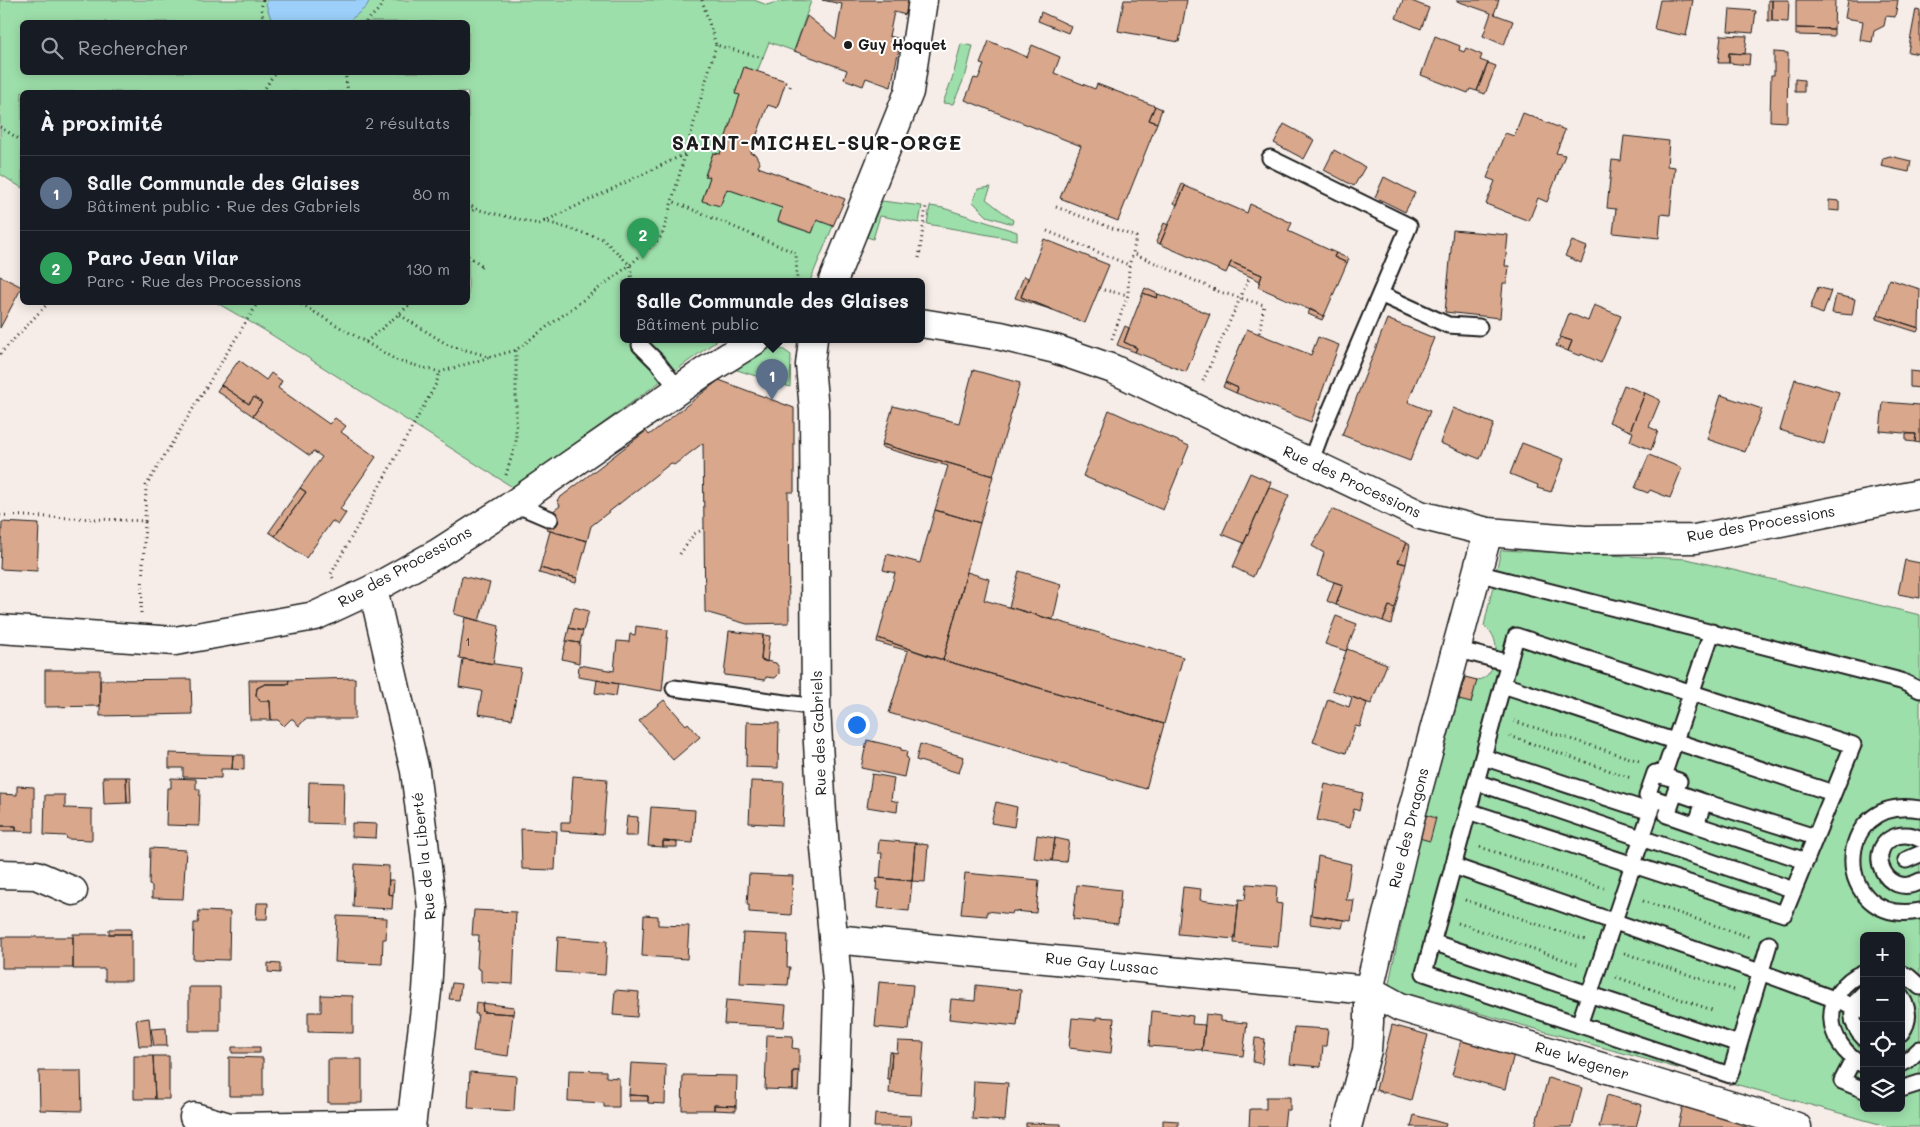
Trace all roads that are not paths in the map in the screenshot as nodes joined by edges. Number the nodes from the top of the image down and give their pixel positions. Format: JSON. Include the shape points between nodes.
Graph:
{"nodes":[{"id":1,"x":923,"y":0,"type":"edge"},
{"id":2,"x":1270,"y":158,"type":"dead end"},
{"id":3,"x":834,"y":278,"type":"edge"},
{"id":4,"x":1380,"y":294,"type":"junction"},
{"id":5,"x":925,"y":324,"type":"edge"},
{"id":6,"x":1479,"y":327,"type":"dead end"},
{"id":7,"x":751,"y":343,"type":"edge"},
{"id":8,"x":813,"y":343,"type":"edge"},
{"id":9,"x":640,"y":345,"type":"dead end"},
{"id":10,"x":679,"y":390,"type":"junction"},
{"id":11,"x":1310,"y":463,"type":"junction"},
{"id":12,"x":1920,"y":494,"type":"edge"},
{"id":13,"x":511,"y":506,"type":"junction"},
{"id":14,"x":550,"y":519,"type":"dead end"},
{"id":15,"x":1488,"y":532,"type":"junction"},
{"id":16,"x":1477,"y":572,"type":"junction"},
{"id":17,"x":373,"y":589,"type":"junction"},
{"id":18,"x":0,"y":629,"type":"edge"},
{"id":19,"x":1712,"y":632,"type":"junction"},
{"id":20,"x":1456,"y":649,"type":"junction"},
{"id":21,"x":1509,"y":663,"type":"junction"},
{"id":22,"x":1503,"y":685,"type":"junction"},
{"id":23,"x":674,"y":688,"type":"dead end"},
{"id":24,"x":1920,"y":690,"type":"edge"},
{"id":25,"x":1691,"y":693,"type":"junction"},
{"id":26,"x":816,"y":707,"type":"junction"},
{"id":27,"x":1675,"y":741,"type":"junction"},
{"id":28,"x":1483,"y":757,"type":"junction"},
{"id":29,"x":1476,"y":782,"type":"junction"},
{"id":30,"x":1655,"y":793,"type":"junction"},
{"id":31,"x":1833,"y":793,"type":"junction"},
{"id":32,"x":1673,"y":798,"type":"junction"},
{"id":33,"x":1704,"y":802,"type":"junction"},
{"id":34,"x":1920,"y":809,"type":"edge"},
{"id":35,"x":1468,"y":811,"type":"junction"},
{"id":36,"x":1696,"y":825,"type":"junction"},
{"id":37,"x":1815,"y":837,"type":"junction"},
{"id":38,"x":1642,"y":838,"type":"junction"},
{"id":39,"x":1920,"y":840,"type":"edge"},
{"id":40,"x":1806,"y":860,"type":"junction"},
{"id":41,"x":1633,"y":865,"type":"junction"},
{"id":42,"x":1453,"y":866,"type":"junction"},
{"id":43,"x":0,"y":874,"type":"edge"},
{"id":44,"x":1920,"y":880,"type":"edge"},
{"id":45,"x":1794,"y":890,"type":"junction"},
{"id":46,"x":74,"y":891,"type":"dead end"},
{"id":47,"x":1920,"y":911,"type":"edge"},
{"id":48,"x":1614,"y":922,"type":"junction"},
{"id":49,"x":834,"y":938,"type":"junction"},
{"id":50,"x":1432,"y":942,"type":"junction"},
{"id":51,"x":1769,"y":944,"type":"road end"},
{"id":52,"x":1760,"y":972,"type":"junction"},
{"id":53,"x":1860,"y":974,"type":"edge"},
{"id":54,"x":1905,"y":975,"type":"edge"},
{"id":55,"x":1920,"y":987,"type":"edge"},
{"id":56,"x":1369,"y":990,"type":"junction"},
{"id":57,"x":1589,"y":994,"type":"junction"},
{"id":58,"x":1835,"y":999,"type":"junction"},
{"id":59,"x":1905,"y":1006,"type":"edge"},
{"id":60,"x":1859,"y":1008,"type":"edge"},
{"id":61,"x":1905,"y":1022,"type":"edge"},
{"id":62,"x":1579,"y":1025,"type":"junction"},
{"id":63,"x":1860,"y":1033,"type":"edge"},
{"id":64,"x":1739,"y":1044,"type":"junction"},
{"id":65,"x":1920,"y":1049,"type":"edge"},
{"id":66,"x":1858,"y":1062,"type":"edge"},
{"id":67,"x":1905,"y":1062,"type":"edge"},
{"id":68,"x":1920,"y":1083,"type":"edge"},
{"id":69,"x":1860,"y":1088,"type":"edge"},
{"id":70,"x":1905,"y":1088,"type":"edge"},
{"id":71,"x":194,"y":1117,"type":"dead end"},
{"id":72,"x":411,"y":1125,"type":"edge"},
{"id":73,"x":834,"y":1127,"type":"edge"},
{"id":74,"x":1346,"y":1127,"type":"edge"},
{"id":75,"x":1797,"y":1127,"type":"edge"}],
"edges":[{"from":1,"to":3,"type":"street","via":[[909,92]]},
{"from":2,"to":4,"type":"lane","via":[[1409,226]]},
{"from":4,"to":6,"type":"lane","via":[[1448,325]]},
{"from":4,"to":11,"type":"lane"},
{"from":5,"to":11,"type":"street","name":"Rue des Processions","via":[[1001,336],[1055,349],[1102,366]]},
{"from":7,"to":10,"type":"street","name":"Rue des Processions"},
{"from":8,"to":26,"type":"street","name":"Rue des Gabriels","via":[[810,365],[814,410]]},
{"from":9,"to":10,"type":"lane"},
{"from":10,"to":13,"type":"street","name":"Rue des Processions"},
{"from":11,"to":15,"type":"street","name":"Rue des Processions","via":[[1420,515]]},
{"from":12,"to":15,"type":"street","name":"Rue des Processions","via":[[1695,539],[1585,540]]},
{"from":13,"to":14,"type":"lane"},
{"from":13,"to":17,"type":"street","name":"Rue des Processions"},
{"from":15,"to":16,"type":"street","name":"Rue des Dragons"},
{"from":16,"to":19,"type":"lane"},
{"from":16,"to":20,"type":"street","name":"Rue des Dragons"},
{"from":17,"to":18,"type":"street","name":"Rue des Processions","via":[[314,616],[175,642]]},
{"from":17,"to":72,"type":"street","name":"Rue de la Liberté","via":[[415,771],[432,907],[427,991]]},
{"from":19,"to":24,"type":"lane","via":[[1901,681]]},
{"from":19,"to":25,"type":"lane"},
{"from":20,"to":21,"type":"lane"},
{"from":20,"to":56,"type":"street","name":"Rue des Dragons","via":[[1410,819]]},
{"from":21,"to":22,"type":"lane"},
{"from":21,"to":25,"type":"lane","via":[[1516,636]]},
{"from":22,"to":27,"type":"lane"},
{"from":22,"to":28,"type":"lane"},
{"from":23,"to":26,"type":"lane"},
{"from":25,"to":27,"type":"lane"},
{"from":25,"to":31,"type":"lane","via":[[1853,745]]},
{"from":26,"to":49,"type":"street","name":"Rue des Gabriels"},
{"from":27,"to":30,"type":"lane"},
{"from":27,"to":31,"type":"lane"},
{"from":28,"to":29,"type":"lane"},
{"from":28,"to":30,"type":"lane"},
{"from":29,"to":35,"type":"lane"},
{"from":29,"to":38,"type":"lane"},
{"from":30,"to":32,"type":"lane"},
{"from":30,"to":32,"type":"lane","via":[[1679,781]]},
{"from":30,"to":38,"type":"lane"},
{"from":31,"to":37,"type":"lane"},
{"from":32,"to":33,"type":"lane"},
{"from":32,"to":36,"type":"lane","via":[[1667,815]]},
{"from":33,"to":36,"type":"lane"},
{"from":33,"to":37,"type":"lane"},
{"from":34,"to":47,"type":"lane","via":[[1892,808],[1866,824],[1857,836],[1852,866],[1860,887],[1875,904],[1889,911]]},
{"from":35,"to":41,"type":"lane"},
{"from":35,"to":42,"type":"lane"},
{"from":36,"to":40,"type":"lane"},
{"from":37,"to":40,"type":"lane"},
{"from":38,"to":41,"type":"lane"},
{"from":38,"to":45,"type":"lane"},
{"from":39,"to":44,"type":"lane","via":[[1906,835],[1892,838],[1882,849],[1880,863],[1886,876],[1898,884],[1912,884]]},
{"from":40,"to":45,"type":"lane"},
{"from":41,"to":45,"type":"lane","via":[[1784,914]]},
{"from":41,"to":48,"type":"lane"},
{"from":42,"to":48,"type":"lane"},
{"from":42,"to":50,"type":"lane"},
{"from":43,"to":46,"type":"street","via":[[36,875]]},
{"from":48,"to":52,"type":"lane"},
{"from":48,"to":57,"type":"lane"},
{"from":49,"to":56,"type":"street","name":"Rue Gay Lussac"},
{"from":49,"to":73,"type":"street","name":"Rue des Gabriels","via":[[838,992]]},
{"from":50,"to":57,"type":"lane"},
{"from":50,"to":62,"type":"lane","via":[[1424,973]]},
{"from":51,"to":52,"type":"lane"},
{"from":52,"to":58,"type":"lane"},
{"from":52,"to":64,"type":"lane"},
{"from":53,"to":58,"type":"lane","via":[[1844,985]]},
{"from":54,"to":55,"type":"lane"},
{"from":56,"to":74,"type":"street","name":"Rue des Dragons","via":[[1366,1050]]},
{"from":56,"to":75,"type":"street","name":"Rue Wegener","via":[[1400,1006]]},
{"from":57,"to":62,"type":"lane"},
{"from":57,"to":64,"type":"lane"},
{"from":58,"to":60,"type":"lane"},
{"from":58,"to":66,"type":"lane","via":[[1832,1010],[1835,1038],[1843,1050]]},
{"from":59,"to":61,"type":"lane","via":[[1908,1012]]},
{"from":60,"to":63,"type":"lane","via":[[1852,1018]]},
{"from":62,"to":64,"type":"lane","via":[[1730,1075]]},
{"from":65,"to":67,"type":"lane"},
{"from":66,"to":69,"type":"lane","via":[[1842,1081]]},
{"from":68,"to":70,"type":"lane"},
{"from":71,"to":72,"type":"street","via":[[230,1127]]}]}
